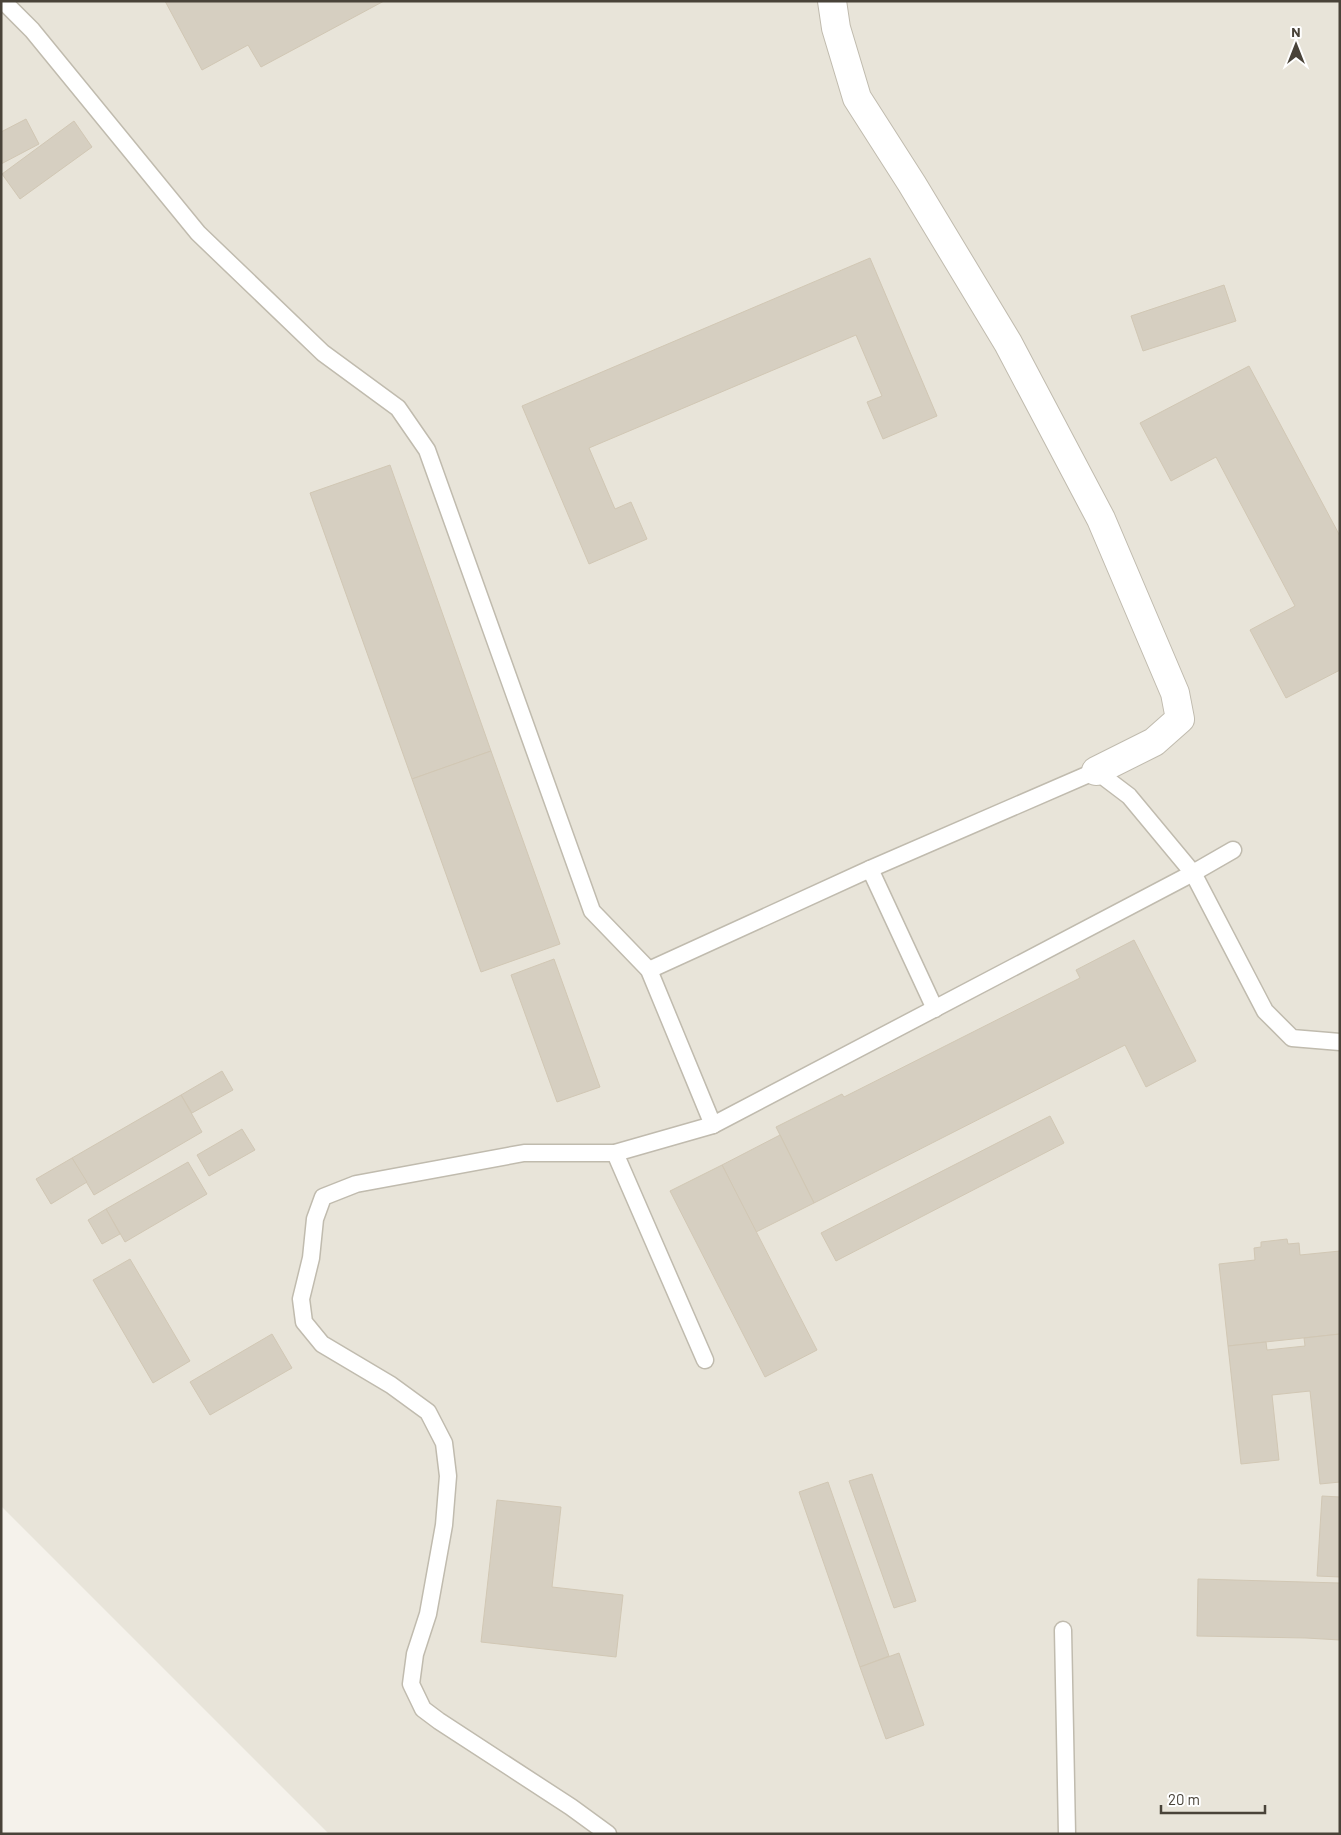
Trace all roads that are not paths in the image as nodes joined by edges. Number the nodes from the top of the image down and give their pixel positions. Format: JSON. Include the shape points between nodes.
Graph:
{"nodes":[{"id":1,"x":3,"y":1,"type":"edge"},
{"id":2,"x":832,"y":1,"type":"edge"},
{"id":3,"x":1096,"y":771,"type":"junction"},
{"id":4,"x":1233,"y":850,"type":"dead end"},
{"id":5,"x":870,"y":869,"type":"junction"},
{"id":6,"x":1193,"y":873,"type":"junction"},
{"id":7,"x":649,"y":970,"type":"junction"},
{"id":8,"x":935,"y":1009,"type":"junction"},
{"id":9,"x":1340,"y":1042,"type":"edge"},
{"id":10,"x":713,"y":1125,"type":"junction"},
{"id":11,"x":615,"y":1153,"type":"junction"},
{"id":12,"x":706,"y":1360,"type":"dead end"},
{"id":13,"x":1063,"y":1630,"type":"dead end"},
{"id":14,"x":608,"y":1834,"type":"edge"},
{"id":15,"x":1066,"y":1834,"type":"edge"}],
"edges":[{"from":1,"to":7,"type":"lane","via":[[32,30],[198,233],[323,352],[398,408],[427,450],[592,911]]},
{"from":2,"to":3,"type":"street","via":[[836,28],[857,98],[1008,343],[1101,519],[1175,693],[1180,719],[1154,742]]},
{"from":3,"to":5,"type":"lane"},
{"from":3,"to":6,"type":"lane","via":[[1129,796]]},
{"from":4,"to":6,"type":"lane"},
{"from":5,"to":7,"type":"lane"},
{"from":5,"to":8,"type":"lane"},
{"from":6,"to":8,"type":"lane"},
{"from":6,"to":9,"type":"lane","via":[[1265,1011],[1292,1038]]},
{"from":7,"to":10,"type":"lane"},
{"from":8,"to":10,"type":"lane"},
{"from":10,"to":11,"type":"lane"},
{"from":11,"to":12,"type":"lane"},
{"from":11,"to":14,"type":"lane","via":[[524,1153],[356,1184],[323,1197],[315,1219],[311,1258],[301,1299],[304,1322],[322,1344],[428,1412],[444,1443],[448,1476],[444,1525],[411,1684],[423,1709]]},
{"from":13,"to":15,"type":"lane"}]}
